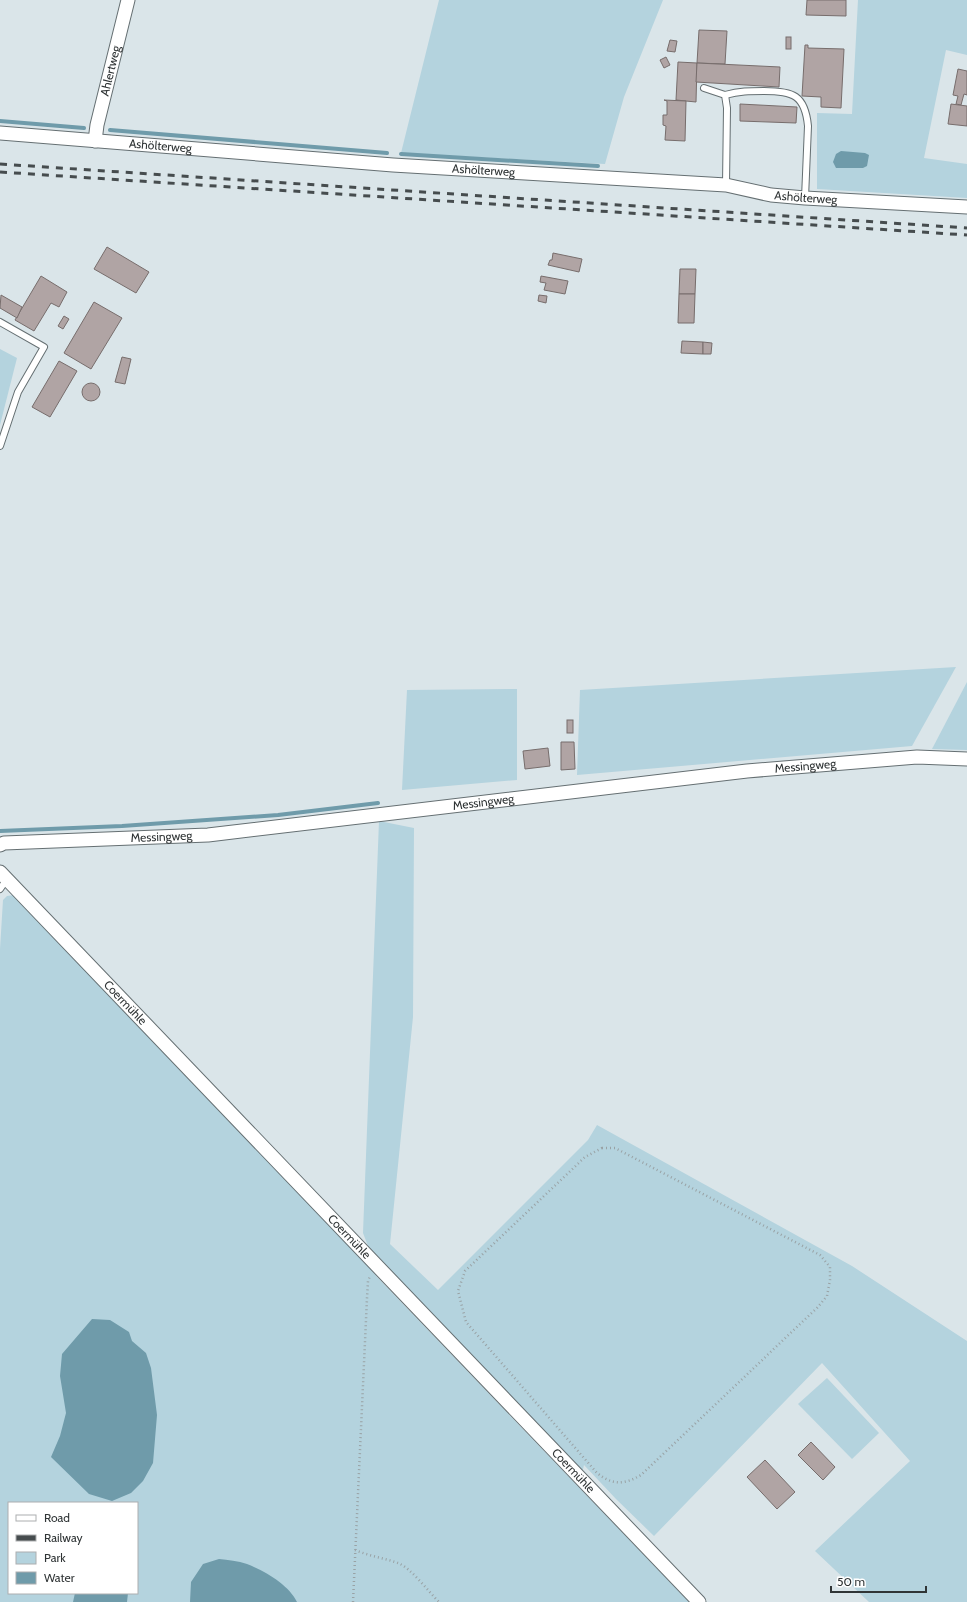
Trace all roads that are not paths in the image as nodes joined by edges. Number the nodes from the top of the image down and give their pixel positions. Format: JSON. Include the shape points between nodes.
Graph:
{"nodes":[{"id":1,"x":128,"y":0,"type":"edge"},
{"id":2,"x":704,"y":88,"type":"dead end"},
{"id":3,"x":724,"y":95,"type":"junction"},
{"id":4,"x":0,"y":133,"type":"edge"},
{"id":5,"x":95,"y":141,"type":"junction"},
{"id":6,"x":726,"y":185,"type":"junction"},
{"id":7,"x":805,"y":198,"type":"junction"},
{"id":8,"x":967,"y":207,"type":"edge"},
{"id":9,"x":0,"y":322,"type":"edge"},
{"id":10,"x":0,"y":446,"type":"edge"},
{"id":11,"x":967,"y":759,"type":"edge"},
{"id":12,"x":0,"y":845,"type":"edge"},
{"id":13,"x":2,"y":880,"type":"edge"},
{"id":14,"x":699,"y":1602,"type":"edge"}],
"edges":[{"from":1,"to":5,"type":"street","name":"Ahlertweg"},
{"from":2,"to":3,"type":"lane"},
{"from":3,"to":6,"type":"lane","via":[[727,108]]},
{"from":3,"to":7,"type":"lane","via":[[740,91],[783,91],[802,103],[808,126]]},
{"from":4,"to":5,"type":"street","name":"Ashölterweg"},
{"from":5,"to":6,"type":"street","name":"Ashölterweg","via":[[393,165]]},
{"from":6,"to":7,"type":"street","name":"Ashölterweg","via":[[771,195]]},
{"from":7,"to":8,"type":"street","name":"Ashölterweg"},
{"from":9,"to":10,"type":"lane","via":[[44,347],[18,392]]},
{"from":11,"to":12,"type":"street","name":"Messingweg","via":[[916,757],[747,771],[208,834]]},
{"from":13,"to":14,"type":"street","name":"Coermühle"}]}
